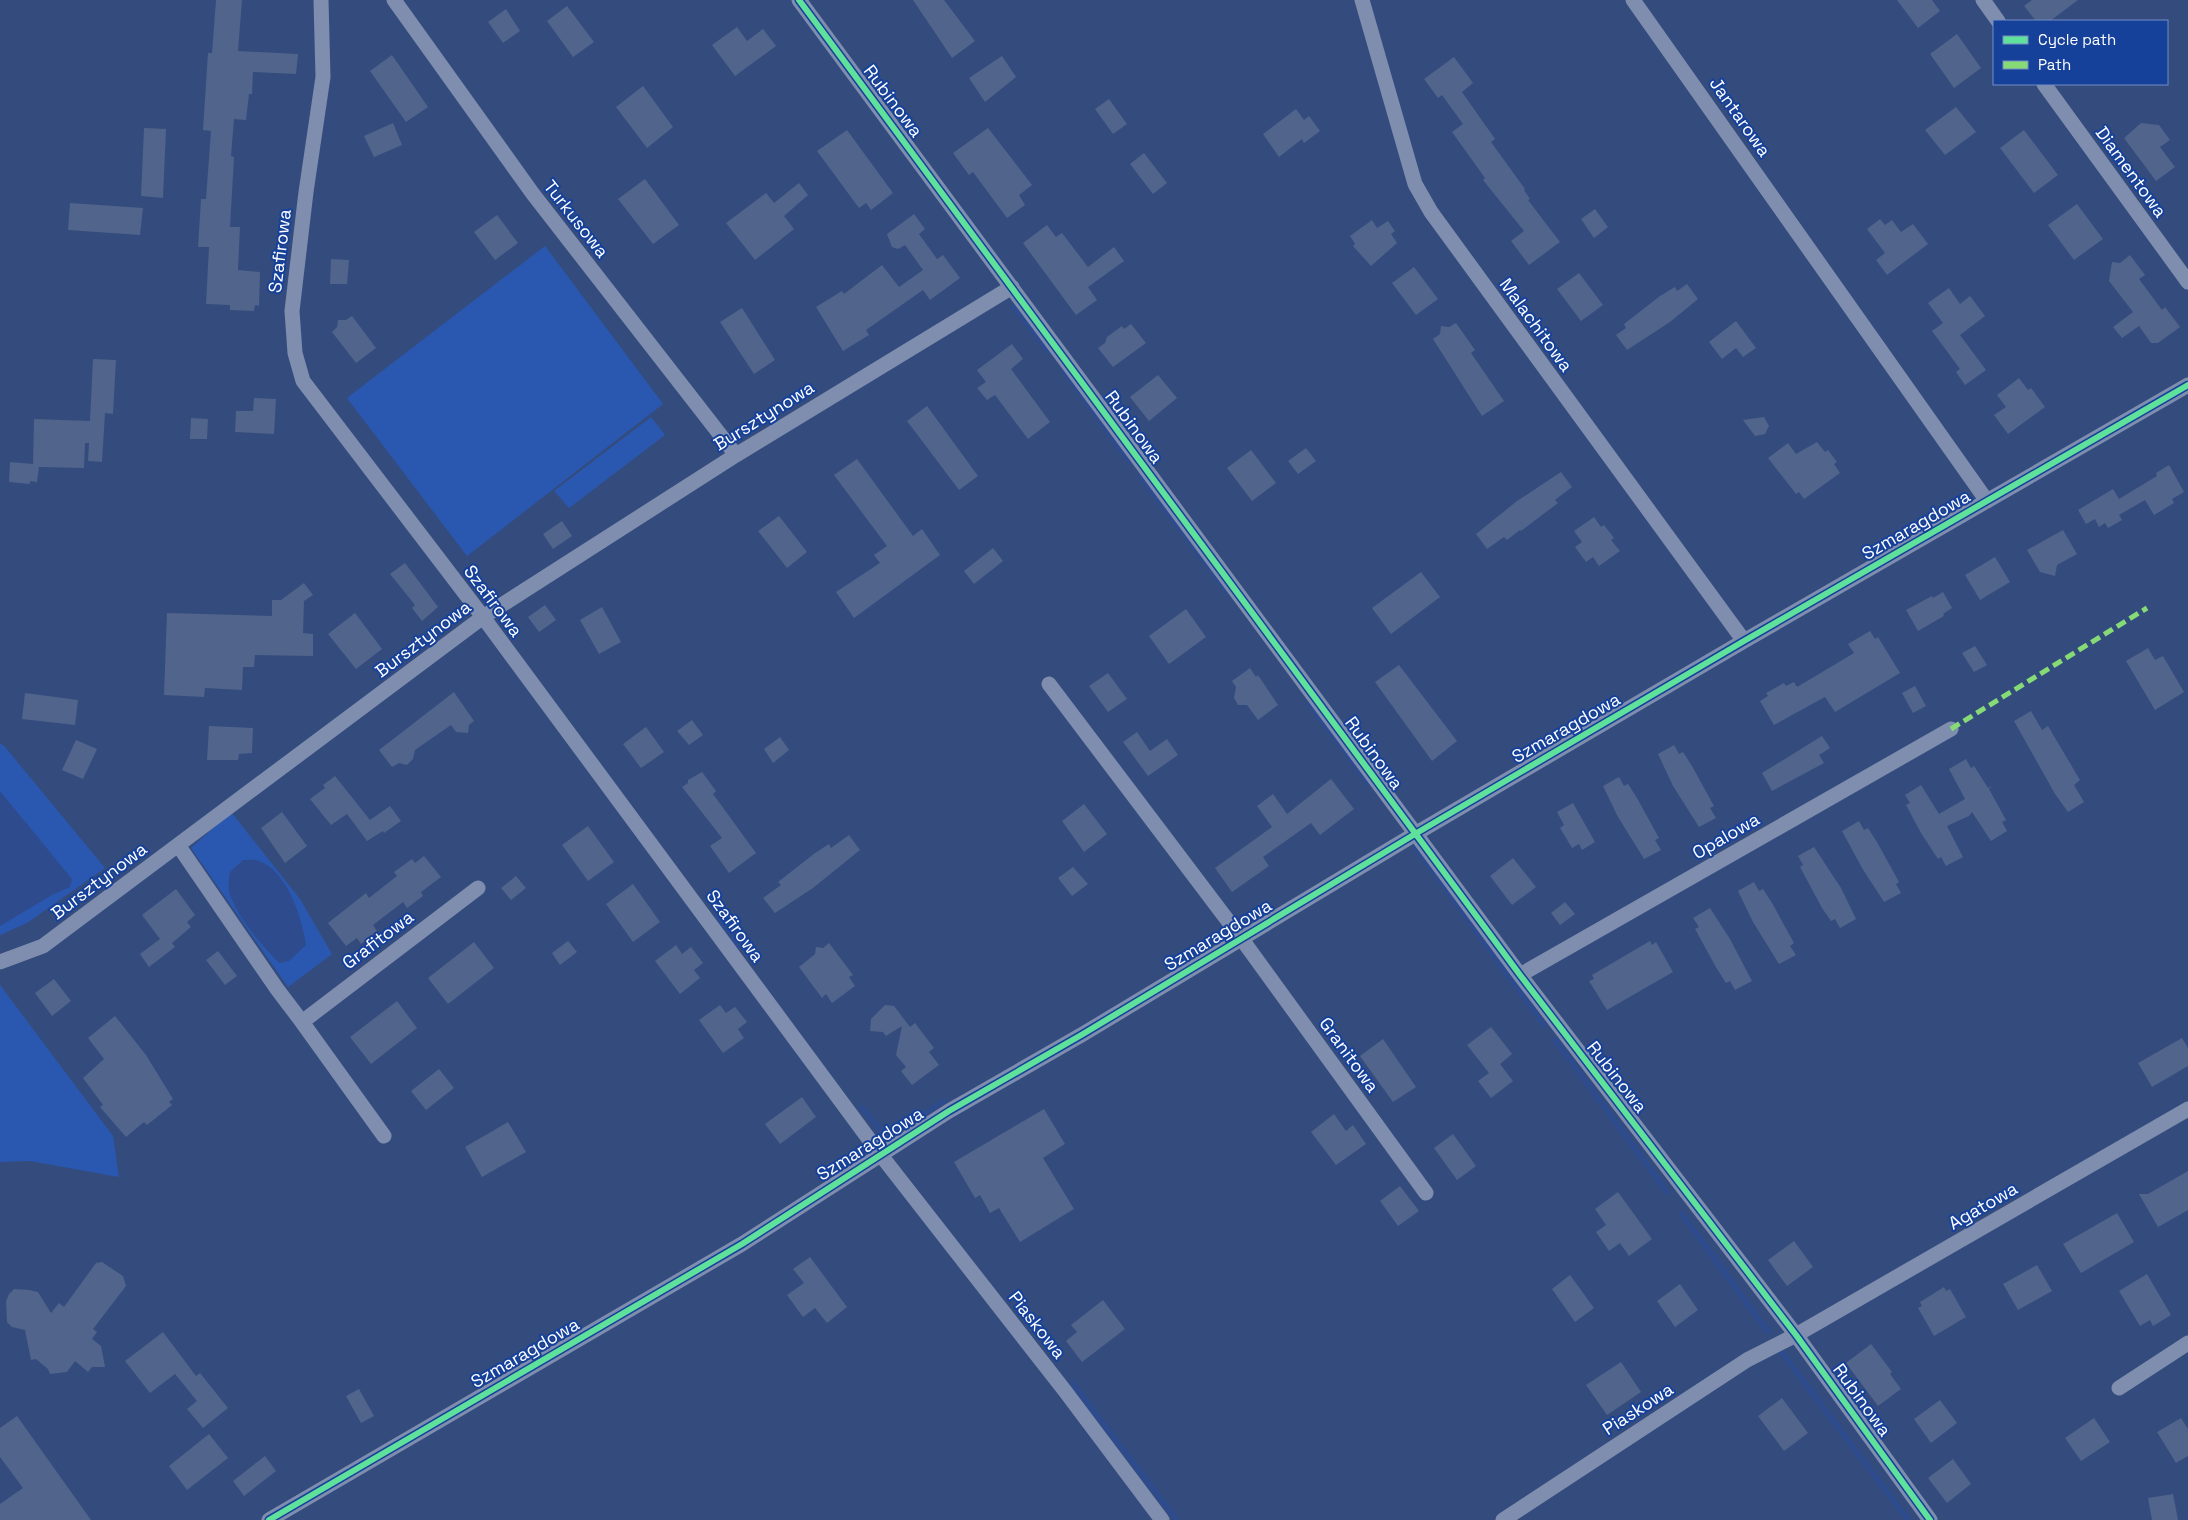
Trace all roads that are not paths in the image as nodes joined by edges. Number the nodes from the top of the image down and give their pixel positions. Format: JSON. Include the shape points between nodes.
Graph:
{"nodes":[{"id":1,"x":321,"y":0,"type":"edge"},
{"id":2,"x":394,"y":0,"type":"edge"},
{"id":3,"x":799,"y":0,"type":"edge"},
{"id":4,"x":1362,"y":0,"type":"edge"},
{"id":5,"x":1633,"y":0,"type":"edge"},
{"id":6,"x":1983,"y":0,"type":"edge"},
{"id":7,"x":1997,"y":20,"type":"edge"},
{"id":8,"x":2045,"y":85,"type":"edge"},
{"id":9,"x":2188,"y":282,"type":"edge"},
{"id":10,"x":1012,"y":287,"type":"junction"},
{"id":11,"x":2188,"y":385,"type":"edge"},
{"id":12,"x":736,"y":455,"type":"junction"},
{"id":13,"x":1987,"y":501,"type":"junction"},
{"id":14,"x":483,"y":617,"type":"junction"},
{"id":15,"x":1744,"y":641,"type":"junction"},
{"id":16,"x":1049,"y":684,"type":"dead end"},
{"id":17,"x":1951,"y":729,"type":"dead end"},
{"id":18,"x":1415,"y":834,"type":"junction"},
{"id":19,"x":178,"y":845,"type":"junction"},
{"id":20,"x":478,"y":888,"type":"dead end"},
{"id":21,"x":1241,"y":938,"type":"junction"},
{"id":22,"x":0,"y":962,"type":"edge"},
{"id":23,"x":1520,"y":975,"type":"junction"},
{"id":24,"x":302,"y":1022,"type":"junction"},
{"id":25,"x":2188,"y":1109,"type":"edge"},
{"id":26,"x":384,"y":1136,"type":"dead end"},
{"id":27,"x":880,"y":1154,"type":"junction"},
{"id":28,"x":1426,"y":1193,"type":"dead end"},
{"id":29,"x":1796,"y":1335,"type":"junction"},
{"id":30,"x":2188,"y":1342,"type":"edge"},
{"id":31,"x":2119,"y":1388,"type":"dead end"},
{"id":32,"x":269,"y":1520,"type":"edge"},
{"id":33,"x":1162,"y":1520,"type":"edge"},
{"id":34,"x":1503,"y":1520,"type":"edge"},
{"id":35,"x":1930,"y":1520,"type":"edge"}],
"edges":[{"from":1,"to":14,"type":"street","name":"Szafirowa","via":[[323,77],[292,311],[295,353],[303,381]]},
{"from":2,"to":12,"type":"street","name":"Turkusowa","via":[[533,194]]},
{"from":3,"to":10,"type":"street","name":"Rubinowa"},
{"from":4,"to":15,"type":"street","name":"Malachitowa","via":[[1415,184],[1431,212]]},
{"from":5,"to":13,"type":"street","name":"Jantarowa"},
{"from":6,"to":7,"type":"street"},
{"from":8,"to":9,"type":"street","name":"Diamentowa"},
{"from":10,"to":12,"type":"street","name":"Bursztynowa"},
{"from":10,"to":18,"type":"street","name":"Rubinowa"},
{"from":11,"to":13,"type":"street","name":"Szmaragdowa"},
{"from":12,"to":14,"type":"street","name":"Bursztynowa"},
{"from":13,"to":15,"type":"street","name":"Szmaragdowa"},
{"from":14,"to":19,"type":"street","name":"Bursztynowa"},
{"from":14,"to":27,"type":"street","name":"Szafirowa"},
{"from":15,"to":18,"type":"street","name":"Szmaragdowa"},
{"from":16,"to":21,"type":"street","name":"Szmaragdowa"},
{"from":17,"to":23,"type":"street","name":"Opalowa"},
{"from":18,"to":21,"type":"street","name":"Szmaragdowa"},
{"from":18,"to":23,"type":"street","name":"Rubinowa"},
{"from":19,"to":22,"type":"street","name":"Bursztynowa","via":[[43,946]]},
{"from":19,"to":24,"type":"street"},
{"from":20,"to":24,"type":"street","name":"Grafitowa"},
{"from":21,"to":27,"type":"street","name":"Szmaragdowa"},
{"from":21,"to":28,"type":"street","name":"Granitowa"},
{"from":23,"to":29,"type":"street","name":"Rubinowa"},
{"from":24,"to":26,"type":"street"},
{"from":25,"to":29,"type":"street","name":"Agatowa"},
{"from":27,"to":32,"type":"street","name":"Szmaragdowa","via":[[742,1244]]},
{"from":27,"to":33,"type":"street","name":"Piaskowa"},
{"from":29,"to":34,"type":"street","name":"Piaskowa","via":[[1747,1360]]},
{"from":29,"to":35,"type":"street","name":"Rubinowa"},
{"from":30,"to":31,"type":"street"}]}
